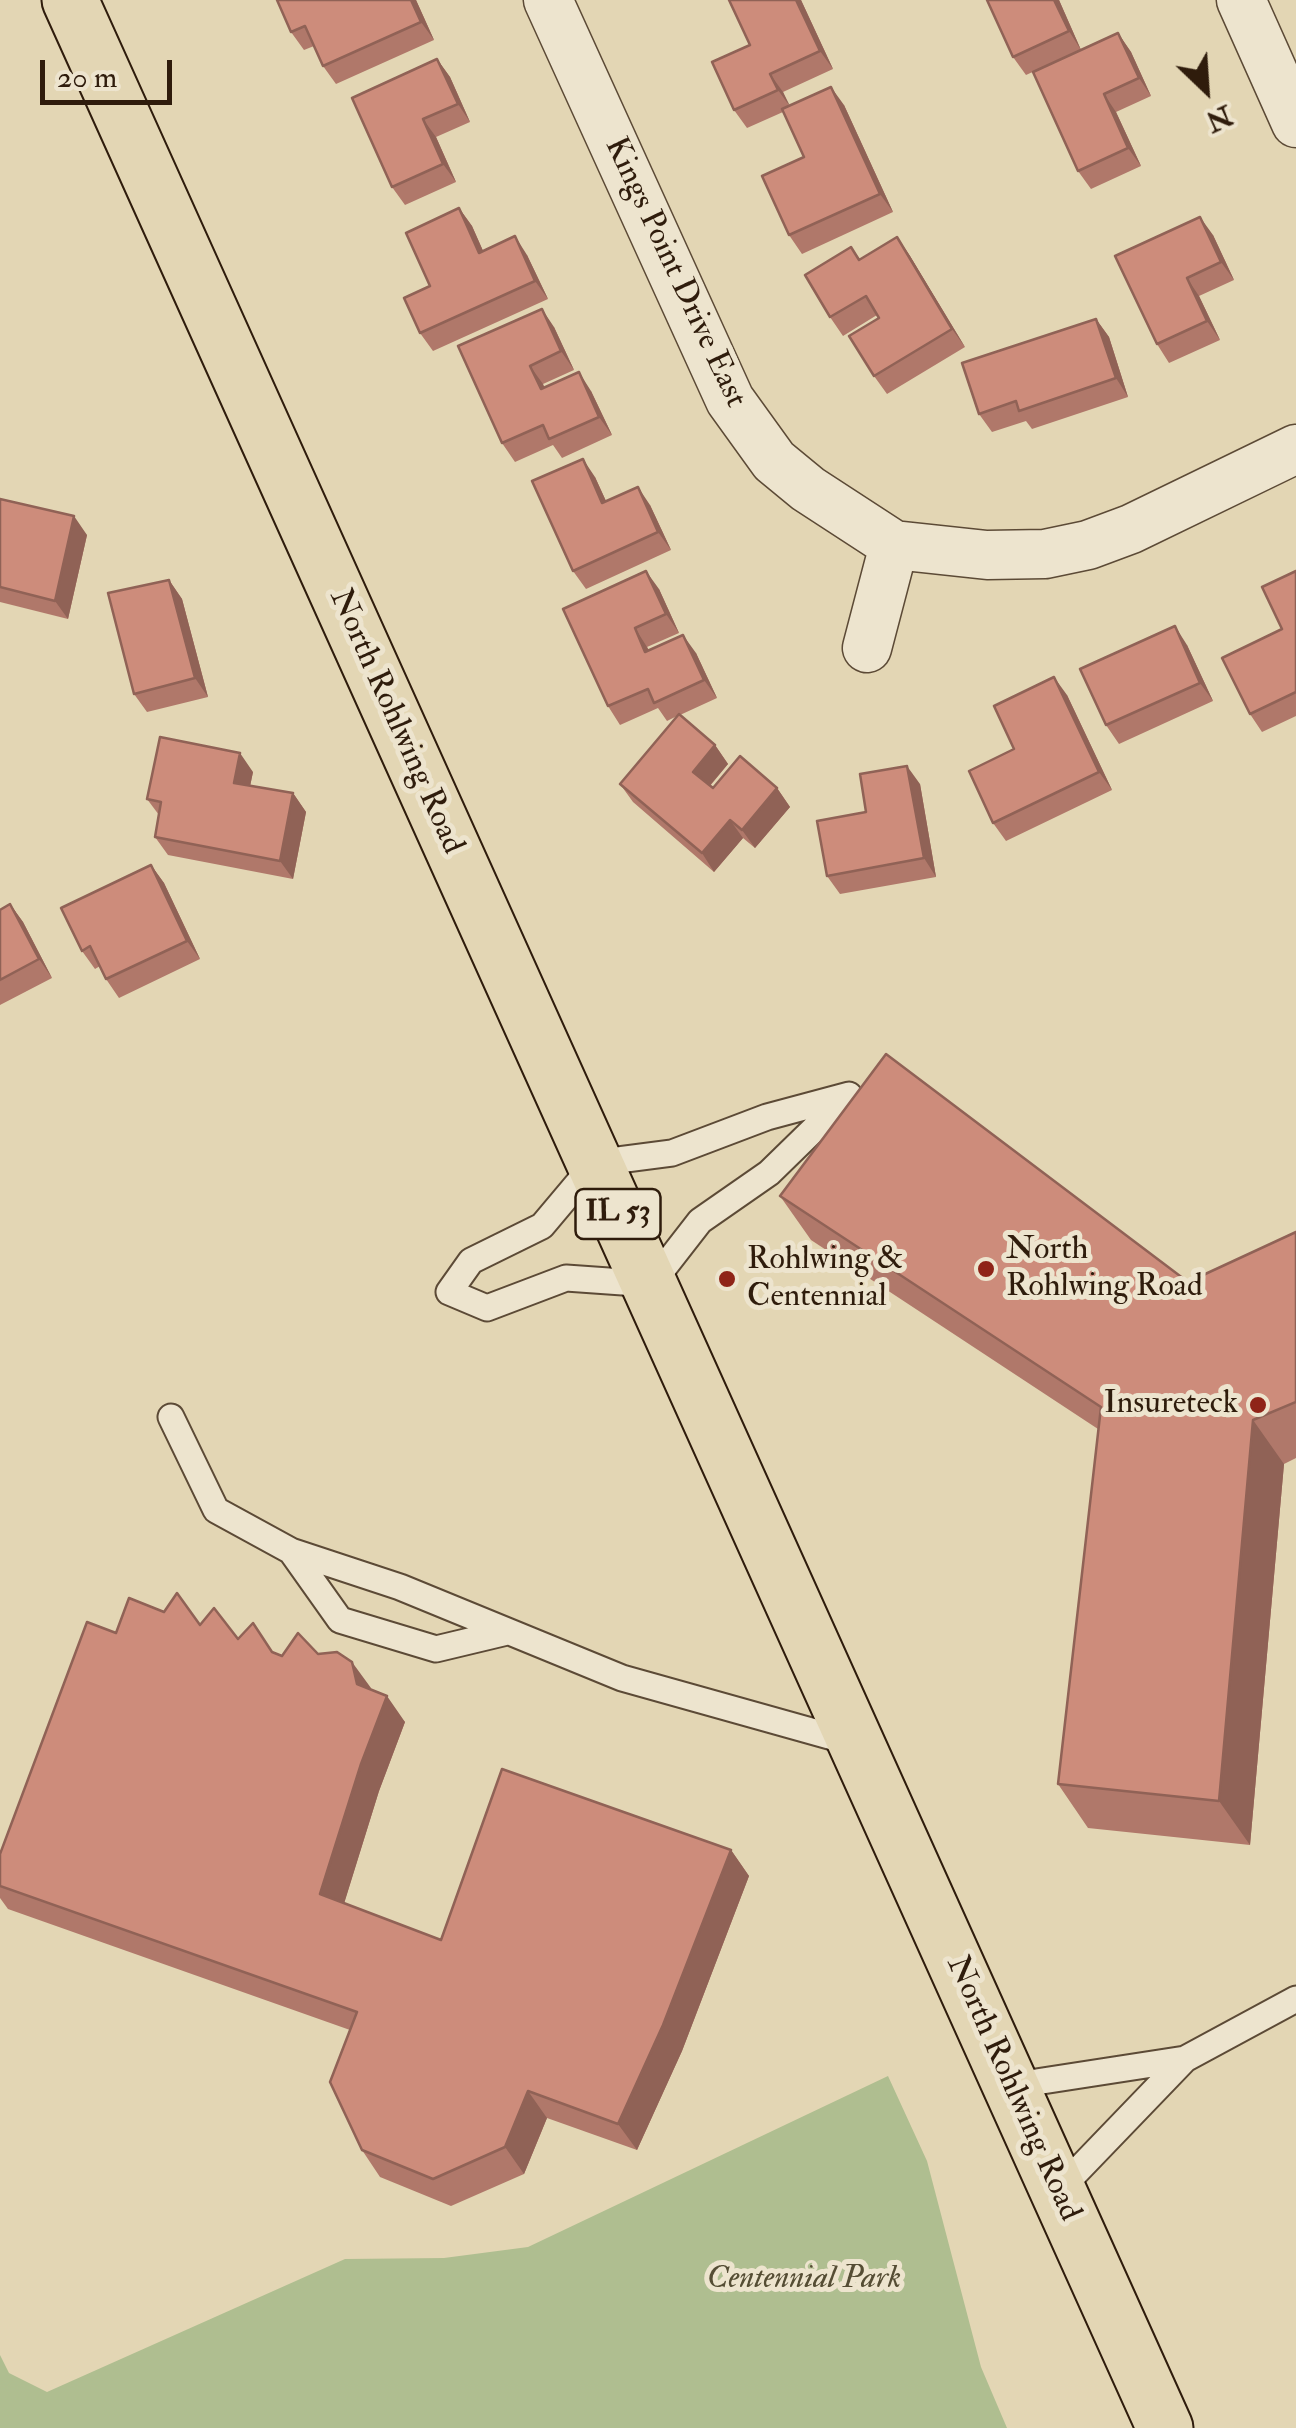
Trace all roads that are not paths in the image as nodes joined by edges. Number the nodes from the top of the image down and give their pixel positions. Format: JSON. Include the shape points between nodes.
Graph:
{"nodes":[{"id":1,"x":70,"y":0,"type":"edge"},
{"id":2,"x":548,"y":0,"type":"edge"},
{"id":3,"x":1241,"y":0,"type":"edge"},
{"id":4,"x":1296,"y":123,"type":"edge"},
{"id":5,"x":1296,"y":449,"type":"edge"},
{"id":6,"x":894,"y":546,"type":"junction"},
{"id":7,"x":866,"y":648,"type":"dead end"},
{"id":8,"x":595,"y":1163,"type":"junction"},
{"id":9,"x":651,"y":1284,"type":"junction"},
{"id":10,"x":171,"y":1417,"type":"dead end"},
{"id":11,"x":291,"y":1551,"type":"junction"},
{"id":12,"x":507,"y":1632,"type":"junction"},
{"id":13,"x":856,"y":1744,"type":"junction"},
{"id":14,"x":1296,"y":1998,"type":"edge"},
{"id":15,"x":1185,"y":2060,"type":"junction"},
{"id":16,"x":1010,"y":2086,"type":"junction"},
{"id":17,"x":1058,"y":2191,"type":"junction"},
{"id":18,"x":1164,"y":2428,"type":"edge"}],
"edges":[{"from":1,"to":8,"type":"main road","name":"North Rohlwing Road","number":"IL 53"},
{"from":2,"to":6,"type":"street","name":"Kings Point Drive East","via":[[730,400],[774,460]]},
{"from":3,"to":4,"type":"street"},
{"from":5,"to":6,"type":"street","via":[[1088,545],[987,556]]},
{"from":6,"to":7,"type":"street"},
{"from":8,"to":9,"type":"main road","name":"North Rohlwing Road","number":"IL 53"},
{"from":8,"to":9,"type":"lane","via":[[542,1226],[471,1261],[449,1292],[487,1308],[566,1278]]},
{"from":8,"to":9,"type":"lane","via":[[672,1153],[767,1117],[849,1096],[768,1173],[700,1222]]},
{"from":9,"to":13,"type":"main road","name":"North Rohlwing Road","number":"IL 53"},
{"from":10,"to":11,"type":"lane","via":[[216,1510]]},
{"from":11,"to":12,"type":"lane"},
{"from":11,"to":12,"type":"lane","via":[[340,1620],[436,1649]]},
{"from":12,"to":13,"type":"lane","via":[[622,1678]]},
{"from":13,"to":16,"type":"main road","name":"North Rohlwing Road","number":"IL 53"},
{"from":14,"to":15,"type":"lane"},
{"from":15,"to":16,"type":"lane"},
{"from":15,"to":17,"type":"lane"},
{"from":16,"to":17,"type":"main road","name":"North Rohlwing Road","number":"IL 53"},
{"from":17,"to":18,"type":"main road","name":"North Rohlwing Road","number":"IL 53"}]}
